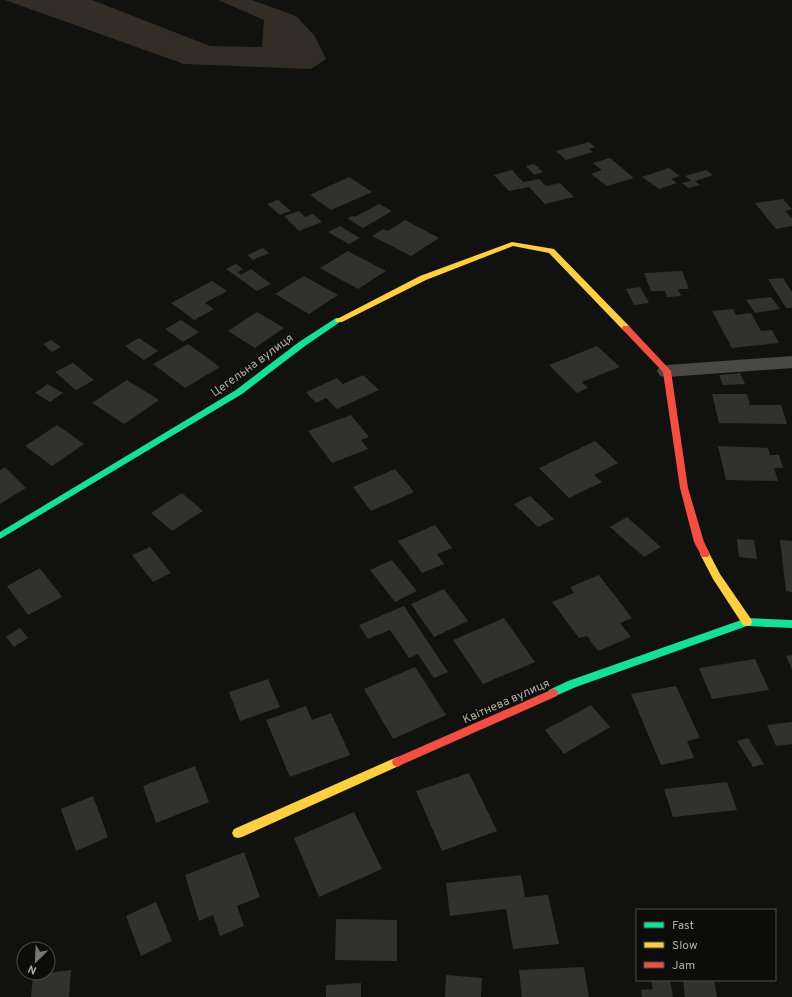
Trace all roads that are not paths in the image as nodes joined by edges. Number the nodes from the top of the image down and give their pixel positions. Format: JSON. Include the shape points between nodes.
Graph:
{"nodes":[{"id":1,"x":792,"y":362,"type":"edge"},
{"id":2,"x":667,"y":371,"type":"junction"},
{"id":3,"x":0,"y":536,"type":"edge"},
{"id":4,"x":747,"y":622,"type":"junction"},
{"id":5,"x":792,"y":624,"type":"edge"},
{"id":6,"x":238,"y":833,"type":"dead end"}],
"edges":[{"from":1,"to":2,"type":"street"},
{"from":2,"to":3,"type":"street","name":"Цегельна вулиця","via":[[551,251],[512,244],[423,278],[344,317],[302,344],[239,392]]},
{"from":2,"to":4,"type":"street","via":[[684,488],[699,542],[716,576]]},
{"from":4,"to":5,"type":"street","name":"Квітнева вулиця"},
{"from":4,"to":6,"type":"street","name":"Квітнева вулиця","via":[[572,684]]}]}
